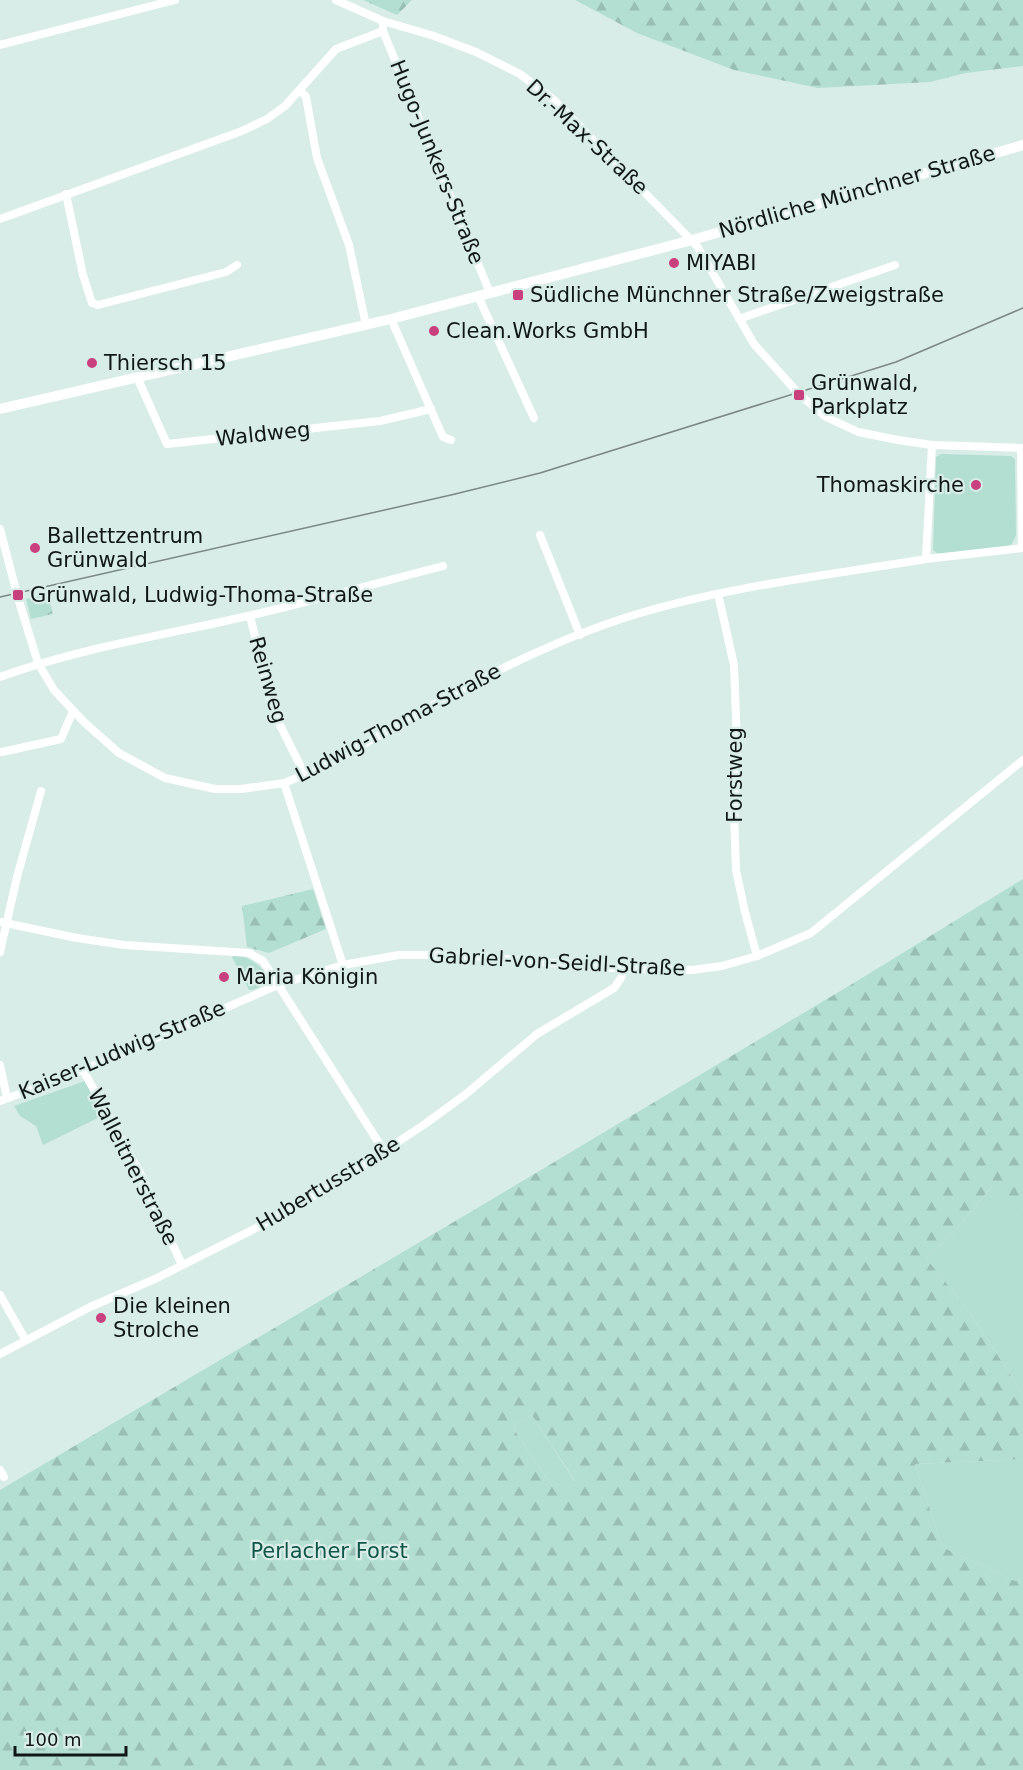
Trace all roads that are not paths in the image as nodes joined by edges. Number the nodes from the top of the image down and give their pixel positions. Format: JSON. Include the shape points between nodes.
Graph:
{"nodes":[{"id":1,"x":175,"y":0,"type":"edge"},
{"id":2,"x":336,"y":0,"type":"edge"},
{"id":3,"x":383,"y":21,"type":"junction"},
{"id":4,"x":383,"y":31,"type":"junction"},
{"id":5,"x":0,"y":45,"type":"edge"},
{"id":6,"x":300,"y":90,"type":"junction"},
{"id":7,"x":1023,"y":145,"type":"edge"},
{"id":8,"x":66,"y":195,"type":"junction"},
{"id":9,"x":0,"y":219,"type":"edge"},
{"id":10,"x":692,"y":240,"type":"junction"},
{"id":11,"x":237,"y":265,"type":"dead end"},
{"id":12,"x":895,"y":265,"type":"dead end"},
{"id":13,"x":484,"y":294,"type":"junction"},
{"id":14,"x":391,"y":319,"type":"junction"},
{"id":15,"x":739,"y":320,"type":"junction"},
{"id":16,"x":366,"y":325,"type":"junction"},
{"id":17,"x":137,"y":377,"type":"junction"},
{"id":18,"x":0,"y":409,"type":"edge"},
{"id":19,"x":431,"y":410,"type":"junction"},
{"id":20,"x":534,"y":418,"type":"dead end"},
{"id":21,"x":451,"y":441,"type":"dead end"},
{"id":22,"x":932,"y":445,"type":"junction"},
{"id":23,"x":1022,"y":448,"type":"edge"},
{"id":24,"x":0,"y":529,"type":"edge"},
{"id":25,"x":540,"y":535,"type":"dead end"},
{"id":26,"x":2,"y":545,"type":"edge"},
{"id":27,"x":1023,"y":550,"type":"edge"},
{"id":28,"x":926,"y":559,"type":"junction"},
{"id":29,"x":443,"y":566,"type":"dead end"},
{"id":30,"x":718,"y":594,"type":"junction"},
{"id":31,"x":250,"y":616,"type":"junction"},
{"id":32,"x":580,"y":635,"type":"junction"},
{"id":33,"x":38,"y":663,"type":"junction"},
{"id":34,"x":0,"y":677,"type":"edge"},
{"id":35,"x":73,"y":711,"type":"junction"},
{"id":36,"x":2,"y":752,"type":"dead end"},
{"id":37,"x":1023,"y":760,"type":"edge"},
{"id":38,"x":305,"y":775,"type":"junction"},
{"id":39,"x":284,"y":783,"type":"junction"},
{"id":40,"x":41,"y":791,"type":"dead end"},
{"id":41,"x":3,"y":922,"type":"edge"},
{"id":42,"x":0,"y":952,"type":"edge"},
{"id":43,"x":757,"y":956,"type":"junction"},
{"id":44,"x":343,"y":965,"type":"junction"},
{"id":45,"x":624,"y":969,"type":"junction"},
{"id":46,"x":278,"y":986,"type":"junction"},
{"id":47,"x":0,"y":1065,"type":"edge"},
{"id":48,"x":83,"y":1070,"type":"junction"},
{"id":49,"x":4,"y":1100,"type":"edge"},
{"id":50,"x":384,"y":1151,"type":"junction"},
{"id":51,"x":182,"y":1265,"type":"junction"},
{"id":52,"x":0,"y":1295,"type":"edge"},
{"id":53,"x":26,"y":1340,"type":"junction"},
{"id":54,"x":0,"y":1354,"type":"edge"}],
"edges":[{"from":1,"to":5,"type":"street"},
{"from":2,"to":3,"type":"street","name":"Dr.-Max-Straße"},
{"from":3,"to":4,"type":"street"},
{"from":3,"to":10,"type":"street","name":"Dr.-Max-Straße","via":[[477,52],[536,85]]},
{"from":4,"to":6,"type":"street","via":[[336,50]]},
{"from":4,"to":13,"type":"street","name":"Hugo-Junkers-Straße"},
{"from":6,"to":8,"type":"street","via":[[285,106],[250,128]]},
{"from":6,"to":16,"type":"street","via":[[306,97],[317,158],[349,245]]},
{"from":7,"to":10,"type":"main road","name":"Nördliche Münchner Straße"},
{"from":8,"to":9,"type":"street"},
{"from":8,"to":11,"type":"street","via":[[92,303],[98,305],[226,272]]},
{"from":10,"to":13,"type":"main road","name":"Nördliche Münchner Straße"},
{"from":10,"to":15,"type":"street","name":"Dr.-Max-Straße"},
{"from":12,"to":15,"type":"street"},
{"from":13,"to":14,"type":"main road","name":"Nördliche Münchner Straße"},
{"from":13,"to":20,"type":"street","name":"Hugo-Junkers-Straße"},
{"from":14,"to":16,"type":"main road","name":"Nördliche Münchner Straße"},
{"from":14,"to":19,"type":"street"},
{"from":15,"to":22,"type":"street","name":"Dr.-Max-Straße","via":[[773,366],[826,417],[858,432]]},
{"from":16,"to":17,"type":"main road","name":"Nördliche Münchner Straße"},
{"from":17,"to":18,"type":"main road","name":"Nördliche Münchner Straße"},
{"from":17,"to":19,"type":"street","name":"Waldweg","via":[[167,444],[380,421]]},
{"from":19,"to":21,"type":"street","via":[[443,437]]},
{"from":22,"to":23,"type":"street","name":"Dr.-Max-Straße"},
{"from":22,"to":28,"type":"street"},
{"from":23,"to":27,"type":"street"},
{"from":24,"to":26,"type":"street","name":"Ludwig-Thoma-Straße"},
{"from":25,"to":32,"type":"street"},
{"from":26,"to":33,"type":"street","name":"Ludwig-Thoma-Straße"},
{"from":27,"to":28,"type":"street","name":"Ludwig-Thoma-Straße"},
{"from":28,"to":30,"type":"street","name":"Ludwig-Thoma-Straße"},
{"from":29,"to":31,"type":"street"},
{"from":30,"to":32,"type":"street","name":"Ludwig-Thoma-Straße","via":[[637,614]]},
{"from":30,"to":43,"type":"street","name":"Forstweg","via":[[734,665],[736,870]]},
{"from":31,"to":33,"type":"street"},
{"from":31,"to":38,"type":"street","name":"Reinweg","via":[[274,713]]},
{"from":32,"to":38,"type":"street","name":"Ludwig-Thoma-Straße","via":[[502,668]]},
{"from":33,"to":34,"type":"street"},
{"from":33,"to":35,"type":"street","name":"Ludwig-Thoma-Straße"},
{"from":35,"to":36,"type":"street","via":[[61,740]]},
{"from":35,"to":39,"type":"street","name":"Ludwig-Thoma-Straße","via":[[119,753],[165,778],[215,789]]},
{"from":37,"to":43,"type":"street","name":"Gabriel-von-Seidl-Straße","via":[[811,933]]},
{"from":38,"to":39,"type":"street","name":"Ludwig-Thoma-Straße"},
{"from":39,"to":44,"type":"street"},
{"from":40,"to":41,"type":"street"},
{"from":41,"to":42,"type":"street"},
{"from":41,"to":46,"type":"street","via":[[124,945],[249,953],[269,967]]},
{"from":43,"to":45,"type":"street","name":"Gabriel-von-Seidl-Straße","via":[[692,970]]},
{"from":44,"to":45,"type":"street","name":"Gabriel-von-Seidl-Straße","via":[[399,955],[435,955]]},
{"from":44,"to":46,"type":"street","name":"Gabriel-von-Seidl-Straße"},
{"from":45,"to":50,"type":"street","name":"Hubertusstraße","via":[[614,988],[537,1034],[466,1094]]},
{"from":46,"to":48,"type":"street","name":"Kaiser-Ludwig-Straße"},
{"from":46,"to":50,"type":"street"},
{"from":47,"to":49,"type":"street"},
{"from":48,"to":49,"type":"street","name":"Kaiser-Ludwig-Straße"},
{"from":48,"to":51,"type":"street","name":"Walleitnerstraße","via":[[140,1173]]},
{"from":50,"to":51,"type":"street","name":"Hubertusstraße","via":[[256,1228]]},
{"from":51,"to":53,"type":"street","name":"Hubertusstraße"},
{"from":52,"to":53,"type":"street"},
{"from":53,"to":54,"type":"street","name":"Hubertusstraße"}]}
